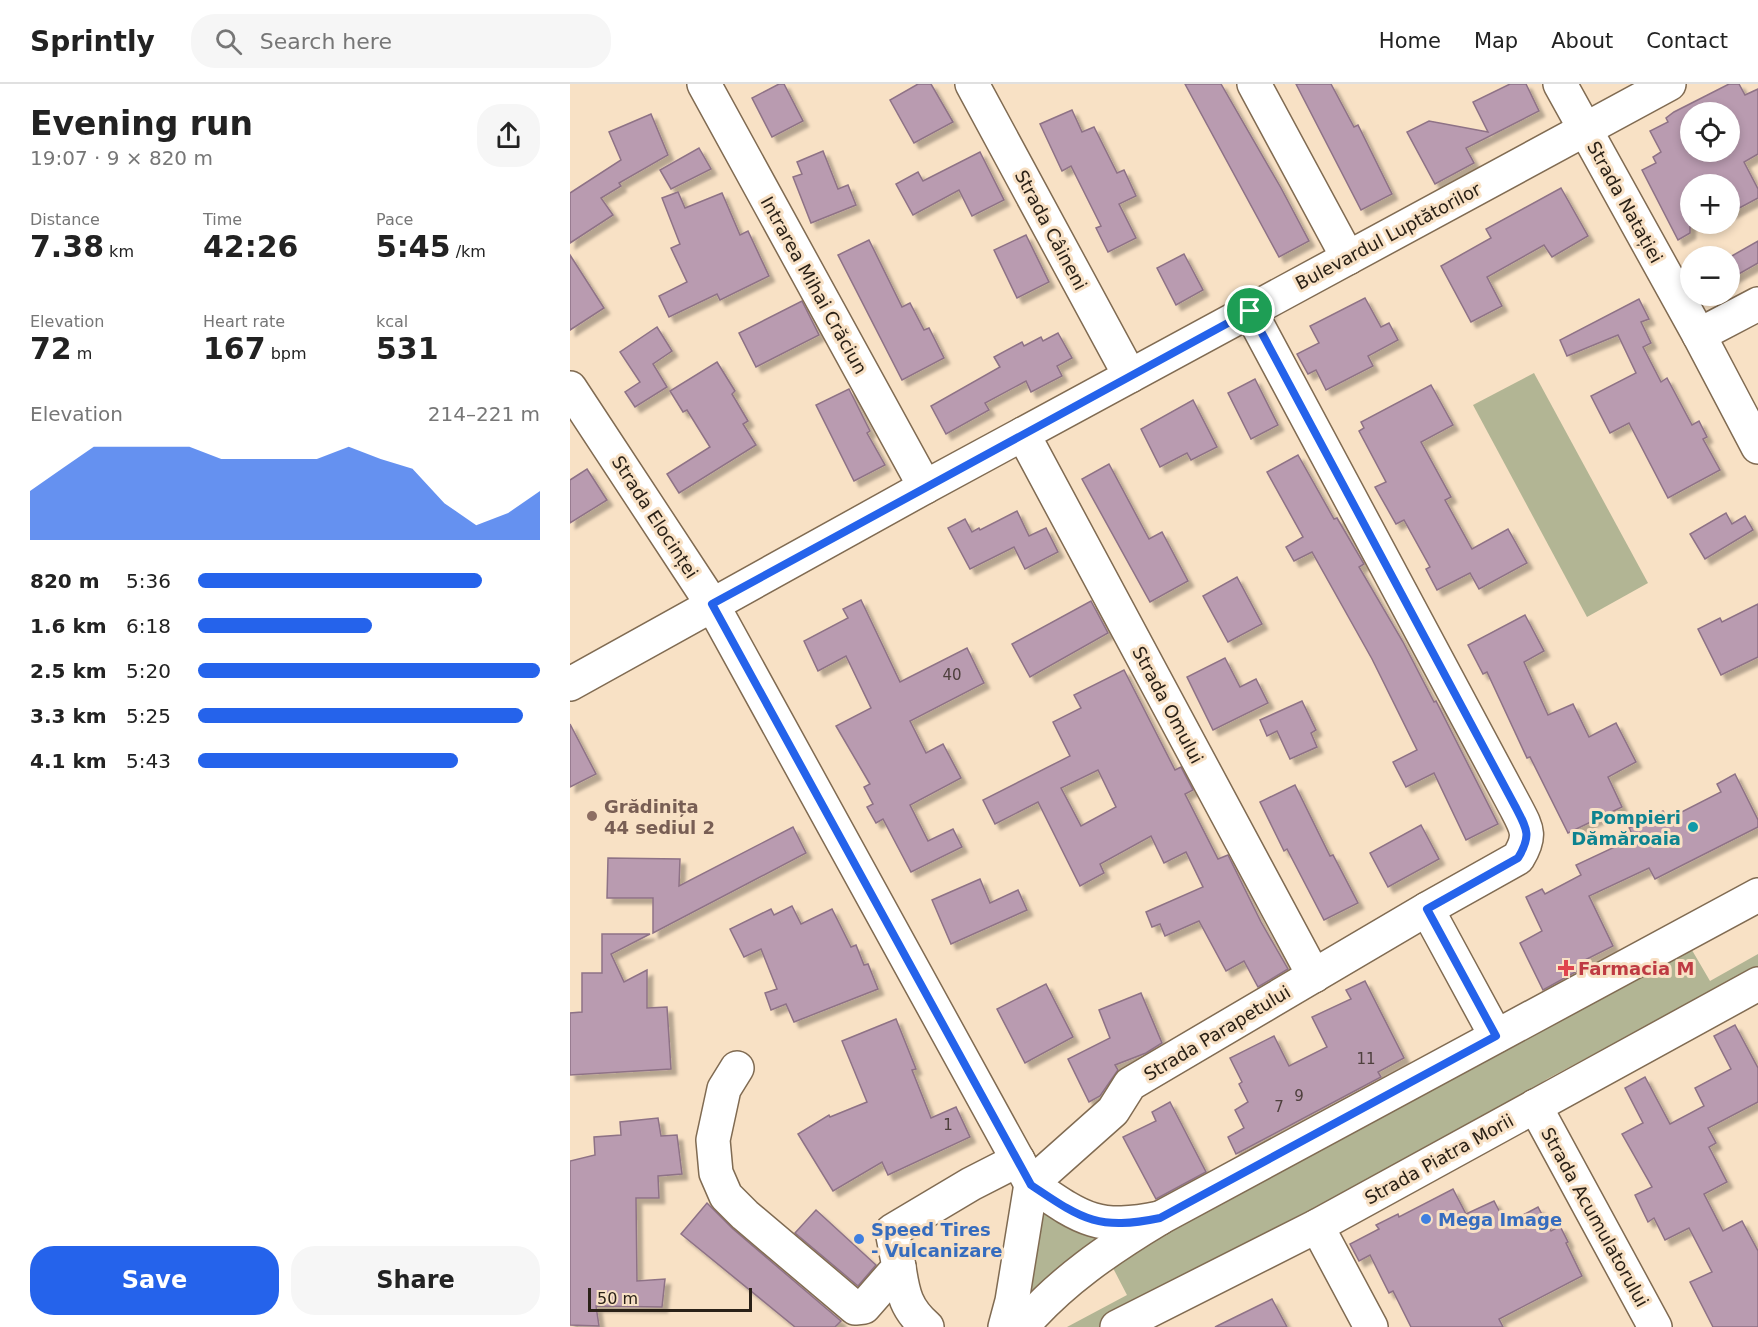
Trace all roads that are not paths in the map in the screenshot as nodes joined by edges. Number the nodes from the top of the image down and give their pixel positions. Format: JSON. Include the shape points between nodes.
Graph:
{"nodes":[{"id":1,"x":704,"y":84,"type":"edge"},
{"id":2,"x":972,"y":84,"type":"edge"},
{"id":3,"x":1254,"y":84,"type":"edge"},
{"id":4,"x":1560,"y":84,"type":"edge"},
{"id":5,"x":1669,"y":84,"type":"edge"},
{"id":6,"x":1585,"y":130,"type":"junction"},
{"id":7,"x":1348,"y":258,"type":"junction"},
{"id":8,"x":1758,"y":304,"type":"edge"},
{"id":9,"x":1250,"y":311,"type":"junction"},
{"id":10,"x":1699,"y":335,"type":"junction"},
{"id":11,"x":1130,"y":376,"type":"junction"},
{"id":12,"x":570,"y":388,"type":"edge"},
{"id":13,"x":1023,"y":434,"type":"junction"},
{"id":14,"x":1758,"y":447,"type":"edge"},
{"id":15,"x":925,"y":487,"type":"junction"},
{"id":16,"x":712,"y":604,"type":"junction"},
{"id":17,"x":570,"y":684,"type":"edge"},
{"id":18,"x":1758,"y":895,"type":"edge"},
{"id":19,"x":1427,"y":909,"type":"junction"},
{"id":20,"x":1314,"y":976,"type":"junction"},
{"id":21,"x":1758,"y":984,"type":"edge"},
{"id":22,"x":1496,"y":1036,"type":"junction"},
{"id":23,"x":737,"y":1068,"type":"dead end"},
{"id":24,"x":1535,"y":1106,"type":"junction"},
{"id":25,"x":1024,"y":1172,"type":"junction"},
{"id":26,"x":1160,"y":1218,"type":"junction"},
{"id":27,"x":1317,"y":1226,"type":"junction"},
{"id":28,"x":899,"y":1266,"type":"junction"},
{"id":29,"x":927,"y":1327,"type":"edge"},
{"id":30,"x":1005,"y":1327,"type":"edge"},
{"id":31,"x":1022,"y":1327,"type":"edge"},
{"id":32,"x":1117,"y":1327,"type":"edge"},
{"id":33,"x":1371,"y":1327,"type":"edge"},
{"id":34,"x":1655,"y":1327,"type":"edge"}],
"edges":[{"from":1,"to":15,"type":"street","name":"Intrarea Mihai Crăciun"},
{"from":2,"to":11,"type":"street","name":"Strada Câineni"},
{"from":3,"to":7,"type":"street"},
{"from":4,"to":6,"type":"street","name":"Strada Natației"},
{"from":5,"to":6,"type":"street","name":"Bulevardul Luptătorilor"},
{"from":6,"to":7,"type":"street","name":"Bulevardul Luptătorilor"},
{"from":6,"to":10,"type":"street","name":"Strada Natației"},
{"from":7,"to":9,"type":"street","name":"Bulevardul Luptătorilor"},
{"from":8,"to":10,"type":"street"},
{"from":9,"to":11,"type":"street","name":"Bulevardul Luptătorilor"},
{"from":9,"to":19,"type":"street","name":"Strada Parapetului","via":[[1526,827],[1527,844],[1518,858]]},
{"from":10,"to":14,"type":"street","name":"Strada Natației"},
{"from":11,"to":13,"type":"street","name":"Bulevardul Luptătorilor"},
{"from":12,"to":16,"type":"street","name":"Strada Elocinței"},
{"from":13,"to":15,"type":"street","name":"Bulevardul Luptătorilor"},
{"from":13,"to":20,"type":"street","name":"Strada Omului"},
{"from":15,"to":16,"type":"street","name":"Bulevardul Luptătorilor"},
{"from":16,"to":17,"type":"street","name":"Bulevardul Luptătorilor"},
{"from":16,"to":25,"type":"street","name":"Strada Elocinței"},
{"from":18,"to":22,"type":"street"},
{"from":19,"to":20,"type":"street","name":"Strada Parapetului"},
{"from":19,"to":22,"type":"street"},
{"from":20,"to":25,"type":"street","name":"Strada Parapetului","via":[[1130,1084],[1113,1111]]},
{"from":21,"to":24,"type":"street","name":"Strada Piatra Morii"},
{"from":22,"to":26,"type":"street"},
{"from":23,"to":28,"type":"street","via":[[724,1089],[713,1140],[716,1173],[726,1196],[855,1308],[864,1307]]},
{"from":24,"to":27,"type":"street","name":"Strada Piatra Morii"},
{"from":24,"to":34,"type":"street","name":"Strada Acumulatorului"},
{"from":25,"to":26,"type":"street","via":[[1071,1211],[1089,1220],[1131,1224]]},
{"from":25,"to":28,"type":"street","name":"Strada Parapetului","via":[[971,1184],[892,1231]]},
{"from":25,"to":30,"type":"street","via":[[1012,1301]]},
{"from":26,"to":31,"type":"street","via":[[1098,1257]]},
{"from":27,"to":32,"type":"street","name":"Strada Piatra Morii"},
{"from":27,"to":33,"type":"street"},
{"from":28,"to":29,"type":"street","via":[[903,1294],[914,1316]]}]}
